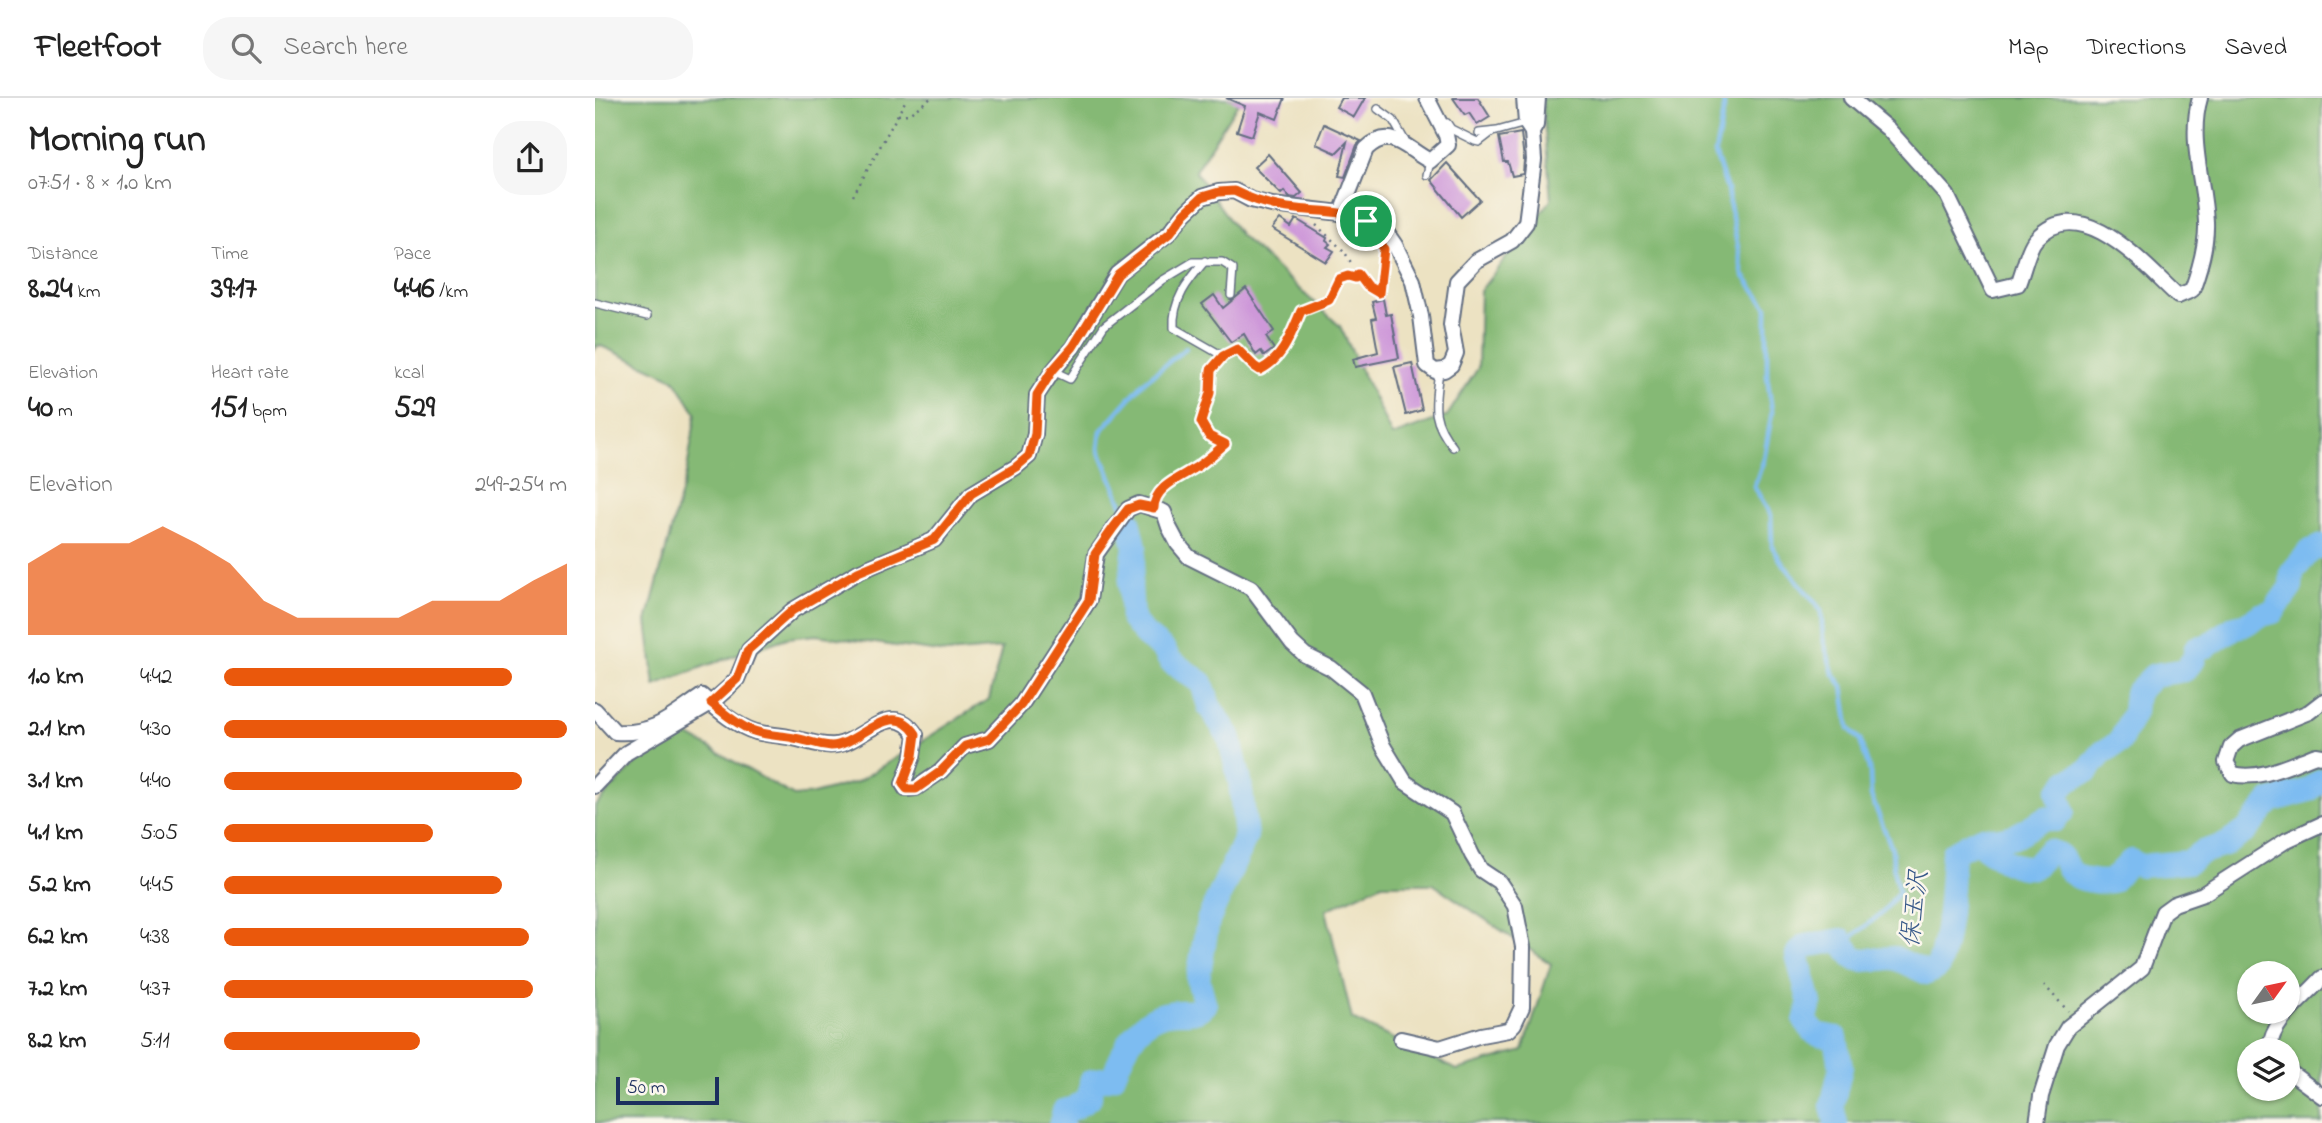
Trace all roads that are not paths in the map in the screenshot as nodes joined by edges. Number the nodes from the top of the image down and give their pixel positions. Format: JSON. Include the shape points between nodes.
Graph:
{"nodes":[{"id":1,"x":1524,"y":98,"type":"edge"},
{"id":2,"x":1538,"y":98,"type":"edge"},
{"id":3,"x":1851,"y":98,"type":"edge"},
{"id":4,"x":2200,"y":98,"type":"edge"},
{"id":5,"x":1430,"y":105,"type":"edge"},
{"id":6,"x":1378,"y":109,"type":"dead end"},
{"id":7,"x":1529,"y":128,"type":"junction"},
{"id":8,"x":1492,"y":132,"type":"junction"},
{"id":9,"x":1479,"y":133,"type":"dead end"},
{"id":10,"x":1407,"y":147,"type":"junction"},
{"id":11,"x":1341,"y":213,"type":"junction"},
{"id":12,"x":1366,"y":221,"type":"junction"},
{"id":13,"x":1205,"y":261,"type":"junction"},
{"id":14,"x":1358,"y":274,"type":"road end"},
{"id":15,"x":1231,"y":296,"type":"dead end"},
{"id":16,"x":595,"y":303,"type":"edge"},
{"id":17,"x":647,"y":316,"type":"dead end"},
{"id":18,"x":1223,"y":356,"type":"road end"},
{"id":19,"x":1052,"y":371,"type":"junction"},
{"id":20,"x":1439,"y":371,"type":"junction"},
{"id":21,"x":1453,"y":447,"type":"dead end"},
{"id":22,"x":2322,"y":702,"type":"edge"},
{"id":23,"x":711,"y":703,"type":"junction"},
{"id":24,"x":595,"y":710,"type":"edge"},
{"id":25,"x":2322,"y":756,"type":"edge"},
{"id":26,"x":595,"y":786,"type":"edge"},
{"id":27,"x":2322,"y":824,"type":"edge"},
{"id":28,"x":2322,"y":978,"type":"edge"},
{"id":29,"x":2271,"y":1038,"type":"edge"},
{"id":30,"x":1401,"y":1039,"type":"dead end"},
{"id":31,"x":2300,"y":1080,"type":"edge"},
{"id":32,"x":2322,"y":1096,"type":"edge"},
{"id":33,"x":2037,"y":1123,"type":"edge"}],
"edges":[{"from":1,"to":7,"type":"street"},
{"from":2,"to":7,"type":"street","via":[[1536,125]]},
{"from":3,"to":4,"type":"street","via":[[1888,129],[1947,195],[1993,290],[2018,284],[2033,241],[2055,225],[2070,222],[2115,238],[2178,296],[2192,290],[2205,242],[2195,125]]},
{"from":5,"to":8,"type":"lane","via":[[1440,110],[1451,129],[1475,141]]},
{"from":5,"to":10,"type":"street","via":[[1448,145],[1429,168]]},
{"from":6,"to":10,"type":"lane","via":[[1393,120]]},
{"from":7,"to":8,"type":"lane"},
{"from":7,"to":20,"type":"street","via":[[1534,160],[1526,223],[1512,241],[1476,261],[1457,281],[1451,325],[1456,353],[1451,365]]},
{"from":8,"to":9,"type":"lane"},
{"from":10,"to":11,"type":"street","via":[[1381,138],[1366,149]]},
{"from":11,"to":12,"type":"street"},
{"from":11,"to":19,"type":"street","via":[[1272,205],[1234,191],[1202,197],[1170,233],[1118,274],[1073,347]]},
{"from":12,"to":14,"type":"lane","via":[[1363,229],[1384,249],[1379,293]]},
{"from":12,"to":20,"type":"street","via":[[1384,229],[1413,281],[1427,365]]},
{"from":13,"to":15,"type":"lane","via":[[1222,262],[1233,269]]},
{"from":13,"to":18,"type":"lane","via":[[1178,299],[1174,328]]},
{"from":13,"to":19,"type":"lane","via":[[1193,262],[1163,280],[1104,326],[1070,379]]},
{"from":16,"to":17,"type":"lane"},
{"from":19,"to":23,"type":"street","via":[[1037,395],[1029,456],[971,494],[934,540],[858,572],[793,610],[748,650],[737,679]]},
{"from":20,"to":21,"type":"lane","via":[[1434,412]]},
{"from":22,"to":25,"type":"street","via":[[2309,712],[2239,740],[2226,762],[2233,774],[2241,776]]},
{"from":23,"to":24,"type":"street","via":[[702,696],[652,729],[634,733],[615,732]]},
{"from":23,"to":26,"type":"street","via":[[626,753]]},
{"from":23,"to":30,"type":"street","via":[[753,731],[826,746],[839,746],[880,722],[905,723],[916,734],[903,784],[916,789],[965,746],[989,739],[1021,705],[1089,600],[1095,554],[1128,509],[1139,505],[1164,512],[1189,557],[1251,588],[1292,643],[1362,693],[1383,746],[1405,782],[1452,813],[1481,870],[1499,882],[1515,906],[1523,959],[1522,1007],[1514,1024],[1507,1030],[1440,1048]]},
{"from":27,"to":33,"type":"street","via":[[2287,840],[2203,894],[2163,912],[2142,968],[2068,1027],[2057,1045]]},
{"from":28,"to":29,"type":"street"},
{"from":31,"to":32,"type":"street"}]}
